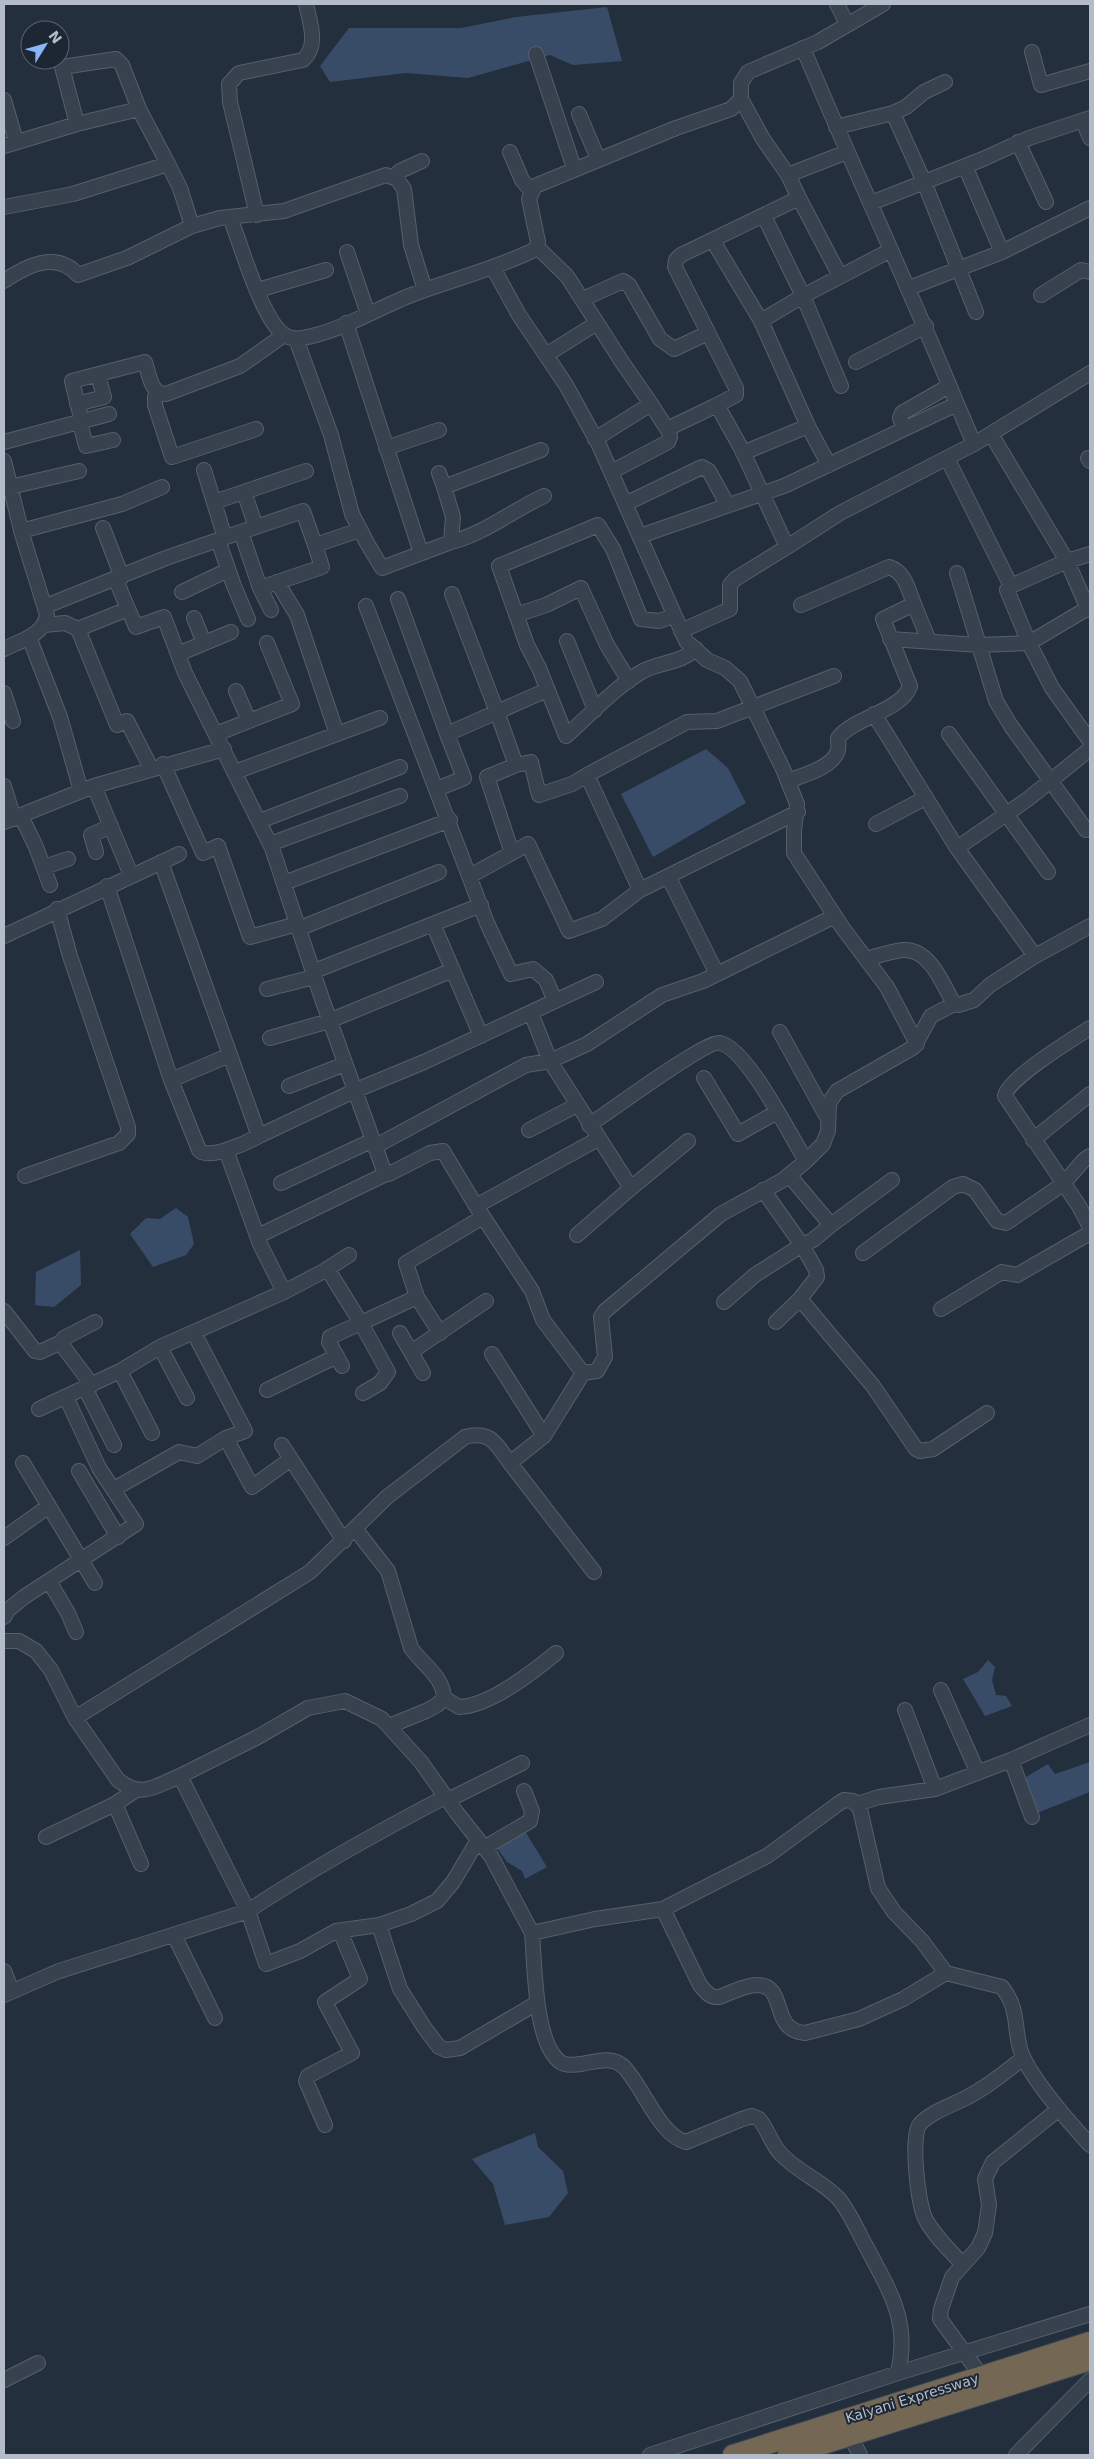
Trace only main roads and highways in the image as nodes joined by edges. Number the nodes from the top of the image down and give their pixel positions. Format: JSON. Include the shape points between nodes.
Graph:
{"nodes":[{"id":1,"x":1090,"y":2342,"type":"edge"},
{"id":2,"x":1090,"y":2360,"type":"edge"},
{"id":3,"x":733,"y":2455,"type":"edge"},
{"id":4,"x":788,"y":2455,"type":"edge"}],
"edges":[{"from":1,"to":3,"type":"highway","name":"Kalyani Expressway"},
{"from":2,"to":4,"type":"highway","name":"Kalyani Expressway"}]}
